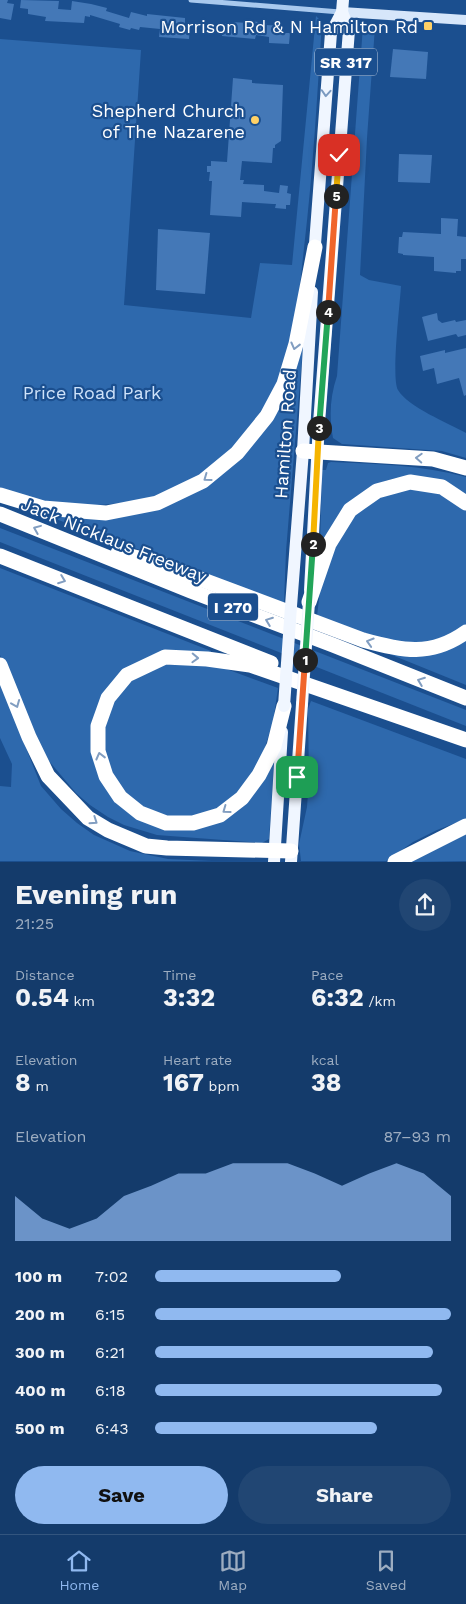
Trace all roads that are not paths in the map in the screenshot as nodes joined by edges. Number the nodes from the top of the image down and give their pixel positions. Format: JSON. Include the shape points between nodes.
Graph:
{"nodes":[{"id":1,"x":191,"y":0,"type":"edge"},
{"id":2,"x":342,"y":6,"type":"edge"},
{"id":3,"x":466,"y":20,"type":"edge"},
{"id":4,"x":315,"y":247,"type":"junction"},
{"id":5,"x":303,"y":451,"type":"junction"},
{"id":6,"x":318,"y":451,"type":"junction"},
{"id":7,"x":466,"y":468,"type":"edge"},
{"id":8,"x":0,"y":495,"type":"edge"},
{"id":9,"x":466,"y":503,"type":"edge"},
{"id":10,"x":0,"y":514,"type":"edge"},
{"id":11,"x":67,"y":541,"type":"junction"},
{"id":12,"x":0,"y":556,"type":"edge"},
{"id":13,"x":309,"y":602,"type":"junction"},
{"id":14,"x":466,"y":632,"type":"edge"},
{"id":15,"x":0,"y":665,"type":"edge"},
{"id":16,"x":466,"y":698,"type":"edge"},
{"id":17,"x":284,"y":706,"type":"junction"},
{"id":18,"x":466,"y":740,"type":"edge"},
{"id":19,"x":466,"y":826,"type":"edge"},
{"id":20,"x":274,"y":856,"type":"edge"},
{"id":21,"x":291,"y":856,"type":"edge"},
{"id":22,"x":395,"y":862,"type":"edge"}],
"edges":[{"from":1,"to":2,"type":"street"},
{"from":2,"to":3,"type":"main road"},
{"from":2,"to":4,"type":"main road","name":"Hamilton Road","number":"SR 317","one_way":true,"via":[[331,33]]},
{"from":2,"to":6,"type":"main road","name":"Hamilton Road","number":"SR 317","via":[[348,30]]},
{"from":4,"to":5,"type":"main road","name":"Hamilton Road","number":"SR 317"},
{"from":4,"to":8,"type":"highway","one_way":true,"via":[[296,344],[284,384],[268,416],[237,453],[204,481],[157,503],[106,513],[43,508]]},
{"from":5,"to":6,"type":"highway"},
{"from":5,"to":17,"type":"main road","name":"Hamilton Road","number":"SR 317","bridge":true},
{"from":7,"to":6,"type":"highway","one_way":true,"via":[[433,459]]},
{"from":6,"to":13,"type":"main road","name":"Hamilton Road","number":"SR 317"},
{"from":9,"to":13,"type":"highway","via":[[442,487],[410,482],[377,490],[350,510],[339,527],[329,544]]},
{"from":11,"to":10,"type":"highway","name":"Jack Nicklaus Freeway","number":"I 270","one_way":true},
{"from":14,"to":11,"type":"highway","one_way":true,"via":[[436,648],[389,647],[155,562]]},
{"from":16,"to":11,"type":"highway","name":"Jack Nicklaus Freeway","number":"I 270","one_way":true},
{"from":12,"to":18,"type":"highway","number":"I 270","one_way":true},
{"from":13,"to":21,"type":"main road","name":"Hamilton Road","number":"SR 317","bridge":true},
{"from":15,"to":20,"type":"highway","one_way":true,"via":[[48,776],[88,818],[146,846]]},
{"from":17,"to":18,"type":"highway","one_way":true,"via":[[274,746],[242,798],[220,815],[193,823],[166,823],[140,813],[120,797],[106,776],[98,751],[98,726],[108,698],[127,676],[165,657],[206,658],[250,665]]},
{"from":17,"to":20,"type":"main road","name":"Hamilton Road","number":"SR 317"},
{"from":19,"to":22,"type":"highway"},
{"from":20,"to":21,"type":"highway"}]}
